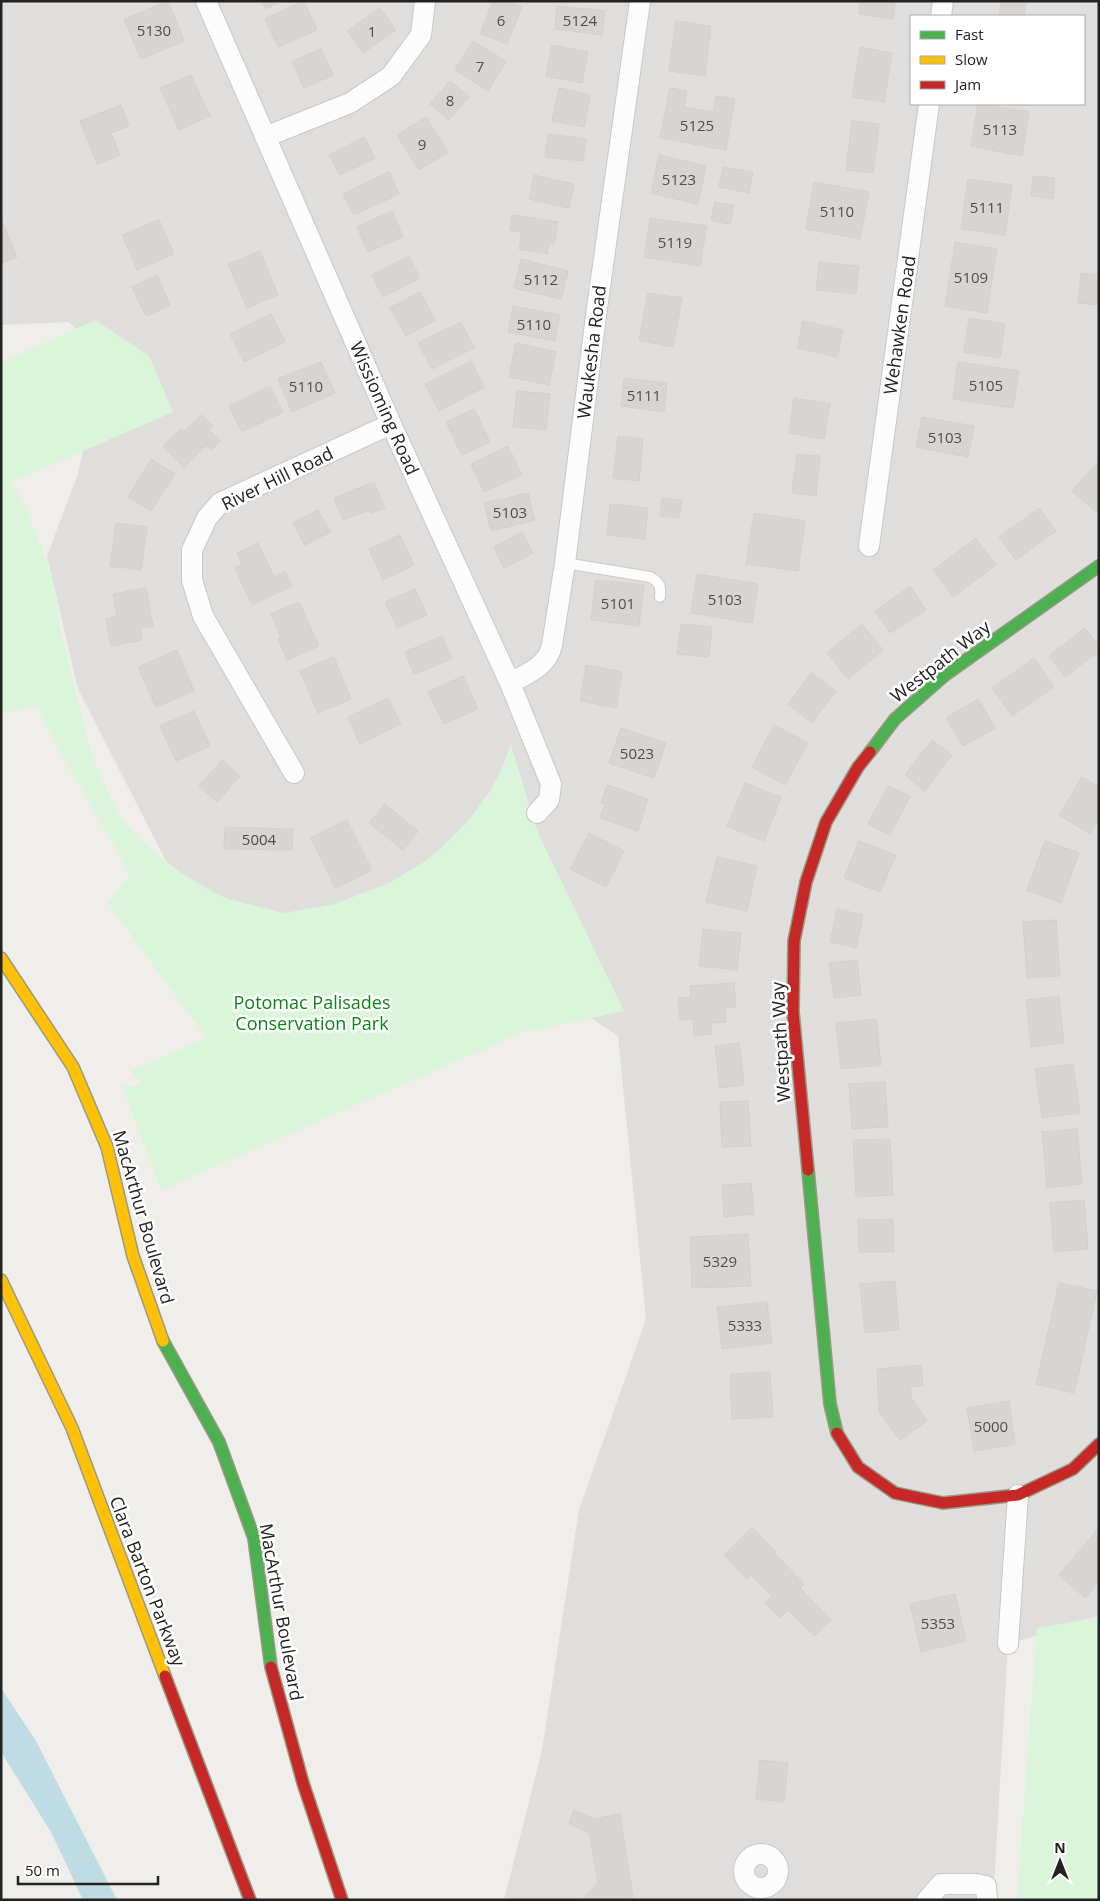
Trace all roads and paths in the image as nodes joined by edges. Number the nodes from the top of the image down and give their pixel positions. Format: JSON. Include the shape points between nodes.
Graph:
{"nodes":[{"id":1,"x":206,"y":1,"type":"edge"},
{"id":2,"x":425,"y":1,"type":"edge"},
{"id":3,"x":640,"y":1,"type":"edge"},
{"id":4,"x":943,"y":1,"type":"edge"},
{"id":5,"x":941,"y":15,"type":"edge"},
{"id":6,"x":929,"y":105,"type":"edge"},
{"id":7,"x":265,"y":137,"type":"junction"},
{"id":8,"x":391,"y":424,"type":"junction"},
{"id":9,"x":869,"y":546,"type":"dead end"},
{"id":10,"x":565,"y":563,"type":"junction"},
{"id":11,"x":1099,"y":566,"type":"edge"},
{"id":12,"x":660,"y":597,"type":"dead end"},
{"id":13,"x":510,"y":683,"type":"junction"},
{"id":14,"x":294,"y":773,"type":"dead end"},
{"id":15,"x":537,"y":813,"type":"dead end"},
{"id":16,"x":1,"y":958,"type":"edge"},
{"id":17,"x":1,"y":1280,"type":"edge"},
{"id":18,"x":1099,"y":1444,"type":"edge"},
{"id":19,"x":1018,"y":1495,"type":"junction"},
{"id":20,"x":1008,"y":1644,"type":"dead end"},
{"id":21,"x":981,"y":1892,"type":"edge"},
{"id":22,"x":250,"y":1900,"type":"edge"},
{"id":23,"x":342,"y":1900,"type":"edge"},
{"id":24,"x":927,"y":1900,"type":"edge"}],
"edges":[{"from":1,"to":7,"type":"street","name":"Wissioming Road"},
{"from":2,"to":7,"type":"street","via":[[421,35],[391,76],[350,103]]},
{"from":3,"to":10,"type":"street","name":"Waukesha Road","via":[[595,317]]},
{"from":4,"to":5,"type":"street"},
{"from":6,"to":9,"type":"street","name":"Wehawken Road"},
{"from":7,"to":8,"type":"street","name":"Wissioming Road"},
{"from":8,"to":13,"type":"street","name":"Wissioming Road"},
{"from":8,"to":14,"type":"street","name":"River Hill Road","via":[[220,504],[207,518],[192,550],[192,580],[203,616]]},
{"from":10,"to":12,"type":"lane","via":[[650,577],[660,586]]},
{"from":10,"to":13,"type":"street","name":"Waukesha Road","via":[[551,651],[542,665]]},
{"from":11,"to":19,"type":"main road","name":"Westpath Way","via":[[945,675],[895,719],[858,766],[826,822],[806,882],[794,941],[793,1012],[830,1404],[837,1434],[858,1466],[895,1493],[943,1503]]},
{"from":13,"to":15,"type":"street","name":"Wissioming Road","via":[[551,784],[549,800]]},
{"from":16,"to":23,"type":"main road","name":"MacArthur Boulevard","via":[[73,1067],[107,1147],[133,1256],[164,1344],[219,1442],[254,1538],[272,1675]]},
{"from":17,"to":22,"type":"main road","name":"Clara Barton Parkway","via":[[72,1428]]},
{"from":18,"to":19,"type":"main road","name":"Westpath Way","via":[[1073,1469]]},
{"from":19,"to":20,"type":"street"},
{"from":21,"to":24,"type":"street","via":[[941,1884]]}]}
